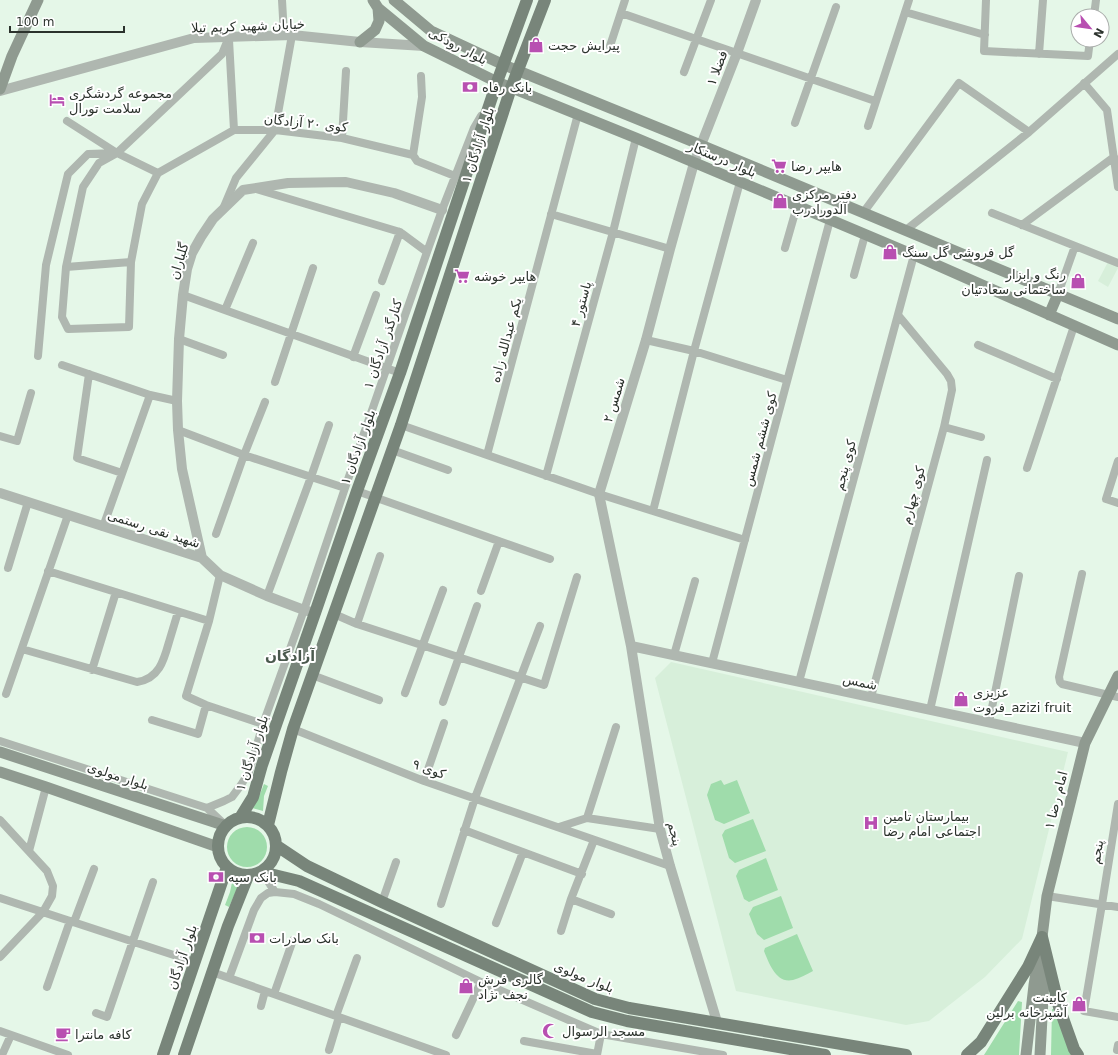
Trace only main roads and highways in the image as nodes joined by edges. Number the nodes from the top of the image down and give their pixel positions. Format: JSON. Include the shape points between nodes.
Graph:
{"nodes":[{"id":1,"x":38,"y":0,"type":"edge"},
{"id":2,"x":394,"y":0,"type":"edge"},
{"id":3,"x":527,"y":0,"type":"edge"},
{"id":4,"x":545,"y":0,"type":"edge"},
{"id":5,"x":376,"y":4,"type":"edge"},
{"id":6,"x":360,"y":42,"type":"road end"},
{"id":7,"x":504,"y":65,"type":"junction"},
{"id":8,"x":518,"y":71,"type":"junction"},
{"id":9,"x":497,"y":82,"type":"junction"},
{"id":10,"x":511,"y":88,"type":"junction"},
{"id":11,"x":0,"y":90,"type":"edge"},
{"id":12,"x":1058,"y":294,"type":"junction"},
{"id":13,"x":1049,"y":315,"type":"junction"},
{"id":14,"x":1118,"y":319,"type":"edge"},
{"id":15,"x":1118,"y":345,"type":"edge"},
{"id":16,"x":1118,"y":676,"type":"edge"},
{"id":17,"x":1113,"y":696,"type":"edge"},
{"id":18,"x":0,"y":752,"type":"edge"},
{"id":19,"x":262,"y":765,"type":"junction"},
{"id":20,"x":0,"y":772,"type":"edge"},
{"id":21,"x":281,"y":772,"type":"junction"},
{"id":22,"x":240,"y":818,"type":"junction"},
{"id":23,"x":268,"y":825,"type":"junction"},
{"id":24,"x":226,"y":826,"type":"junction"},
{"id":25,"x":277,"y":846,"type":"junction"},
{"id":26,"x":218,"y":847,"type":"junction"},
{"id":27,"x":227,"y":867,"type":"junction"},
{"id":28,"x":262,"y":872,"type":"junction"},
{"id":29,"x":320,"y":872,"type":"junction"},
{"id":30,"x":248,"y":876,"type":"junction"},
{"id":31,"x":314,"y":887,"type":"junction"},
{"id":32,"x":210,"y":920,"type":"junction"},
{"id":33,"x":228,"y":926,"type":"junction"},
{"id":34,"x":1042,"y":937,"type":"junction"},
{"id":35,"x":629,"y":1008,"type":"junction"},
{"id":36,"x":627,"y":1021,"type":"junction"},
{"id":37,"x":163,"y":1055,"type":"edge"},
{"id":38,"x":184,"y":1055,"type":"edge"},
{"id":39,"x":825,"y":1055,"type":"edge"},
{"id":40,"x":906,"y":1055,"type":"edge"},
{"id":41,"x":967,"y":1055,"type":"edge"},
{"id":42,"x":1026,"y":1055,"type":"edge"},
{"id":43,"x":1040,"y":1055,"type":"edge"},
{"id":44,"x":1078,"y":1055,"type":"edge"}],
"edges":[{"from":1,"to":11,"type":"main road"},
{"from":2,"to":7,"type":"main road","name":"بلوار رودکی","via":[[431,30]]},
{"from":3,"to":7,"type":"main road","name":"بلوار آزادگان ۱"},
{"from":4,"to":8,"type":"main road","name":"بلوار آزادگان ۱"},
{"from":5,"to":6,"type":"main road","via":[[379,21],[375,30]]},
{"from":5,"to":9,"type":"main road","name":"بلوار رودکی","via":[[424,46]]},
{"from":7,"to":8,"type":"main road","name":"بلوار رودکی"},
{"from":7,"to":9,"type":"main road","name":"بلوار آزادگان ۱"},
{"from":8,"to":10,"type":"main road","name":"بلوار آزادگان ۱"},
{"from":8,"to":12,"type":"main road","name":"بلوار درستکار"},
{"from":9,"to":10,"type":"main road","name":"بلوار رودکی"},
{"from":9,"to":19,"type":"main road","name":"بلوار آزادگان ۱","via":[[400,373],[310,612]]},
{"from":10,"to":13,"type":"main road","name":"بلوار درستکار","via":[[914,255]]},
{"from":10,"to":21,"type":"main road","name":"بلوار آزادگان ۱","via":[[401,425],[293,729]]},
{"from":12,"to":13,"type":"main road"},
{"from":12,"to":14,"type":"main road","name":"بلوار درستکار"},
{"from":13,"to":15,"type":"main road","name":"بلوار درستکار"},
{"from":16,"to":17,"type":"main road","name":"امام رضا ۱"},
{"from":17,"to":34,"type":"main road","name":"امام رضا ۱","via":[[1085,743],[1047,896]]},
{"from":18,"to":24,"type":"main road","name":"بلوار مولوی"},
{"from":19,"to":21,"type":"main road","via":[[271,775]]},
{"from":19,"to":22,"type":"main road","name":"بلوار آزادگان ۱","via":[[253,798]]},
{"from":20,"to":26,"type":"main road"},
{"from":21,"to":23,"type":"main road","name":"بلوار آزادگان ۱"},
{"from":22,"to":23,"type":"main road","via":[[255,818]]},
{"from":22,"to":24,"type":"main road"},
{"from":23,"to":25,"type":"main road","via":[[276,838]]},
{"from":24,"to":26,"type":"main road"},
{"from":25,"to":28,"type":"main road","via":[[274,858]]},
{"from":25,"to":29,"type":"main road","name":"بلوار مولوی"},
{"from":26,"to":27,"type":"main road","via":[[222,861]]},
{"from":27,"to":30,"type":"main road","via":[[233,872]]},
{"from":27,"to":32,"type":"main road","name":"بلوار آزادگان"},
{"from":28,"to":30,"type":"main road"},
{"from":28,"to":31,"type":"main road"},
{"from":29,"to":31,"type":"main road","via":[[313,878]]},
{"from":29,"to":35,"type":"main road","name":"بلوار مولوی","via":[[595,999]]},
{"from":30,"to":33,"type":"main road"},
{"from":31,"to":36,"type":"main road","via":[[592,1012]]},
{"from":32,"to":33,"type":"main road"},
{"from":32,"to":37,"type":"main road","name":"بلوار آزادگان"},
{"from":33,"to":38,"type":"main road"},
{"from":34,"to":41,"type":"main road","via":[[1028,967],[981,1042]]},
{"from":34,"to":42,"type":"main road","name":"امام رضا ۱"},
{"from":34,"to":43,"type":"main road","name":"امام رضا ۱","via":[[1044,980]]},
{"from":34,"to":44,"type":"main road","via":[[1058,1006]]},
{"from":35,"to":36,"type":"main road"},
{"from":35,"to":40,"type":"main road","name":"بلوار مولوی"},
{"from":36,"to":39,"type":"main road"}]}
